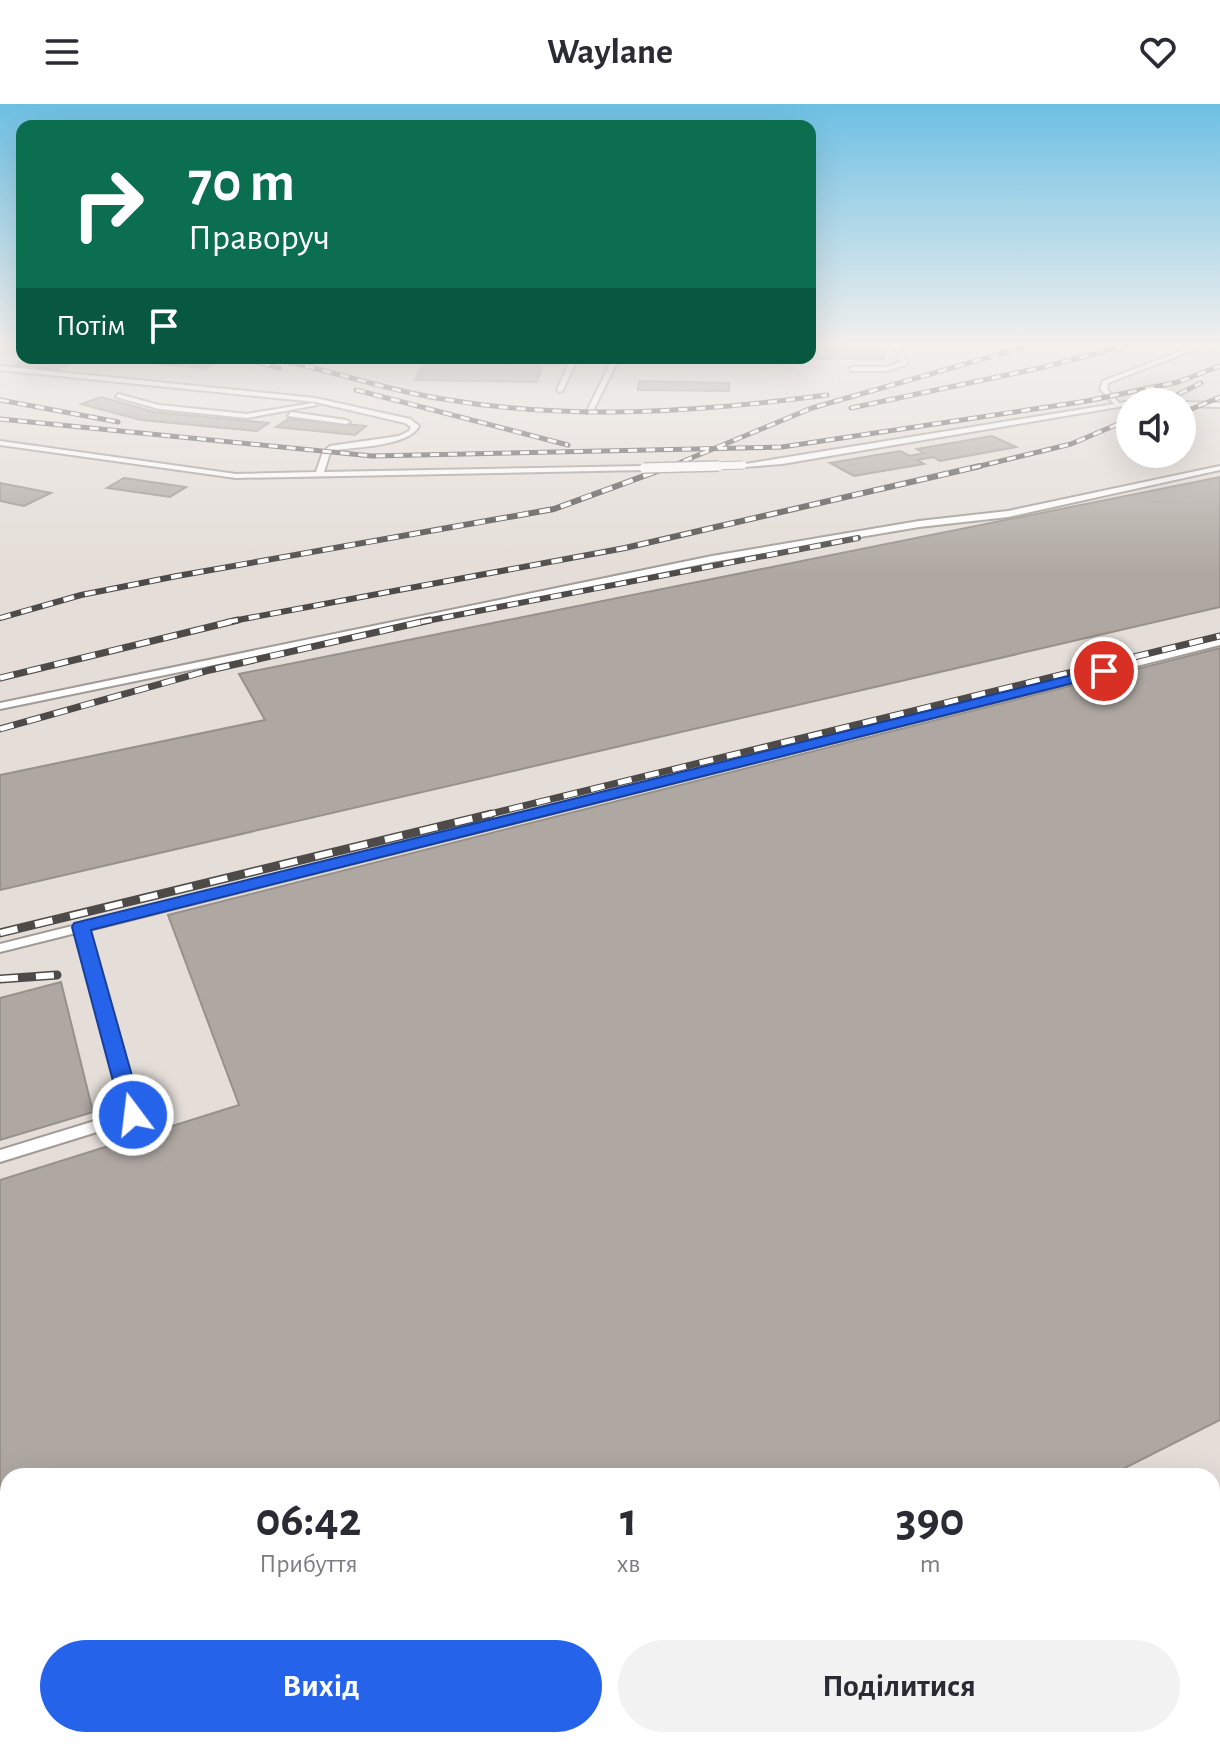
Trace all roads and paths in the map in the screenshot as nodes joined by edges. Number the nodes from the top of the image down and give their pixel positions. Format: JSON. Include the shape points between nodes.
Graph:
{"nodes":[{"id":1,"x":338,"y":421,"type":"edge"},
{"id":2,"x":395,"y":421,"type":"edge"},
{"id":3,"x":1012,"y":421,"type":"edge"},
{"id":4,"x":346,"y":422,"type":"dead end"},
{"id":5,"x":0,"y":443,"type":"edge"},
{"id":6,"x":1220,"y":468,"type":"edge"},
{"id":7,"x":319,"y":474,"type":"junction"},
{"id":8,"x":1220,"y":642,"type":"edge"},
{"id":9,"x":0,"y":706,"type":"edge"},
{"id":10,"x":81,"y":927,"type":"junction"},
{"id":11,"x":0,"y":948,"type":"edge"},
{"id":12,"x":0,"y":1156,"type":"edge"}],
"edges":[{"from":1,"to":4,"type":"lane"},
{"from":2,"to":7,"type":"lane","via":[[415,426],[401,438],[333,448]]},
{"from":3,"to":7,"type":"lane","bridge":true,"via":[[743,465]]},
{"from":5,"to":7,"type":"lane","via":[[236,476]]},
{"from":6,"to":9,"type":"lane","via":[[1008,514],[712,559]]},
{"from":8,"to":10,"type":"lane"},
{"from":10,"to":11,"type":"lane"},
{"from":10,"to":12,"type":"lane","via":[[133,1115]]}]}
